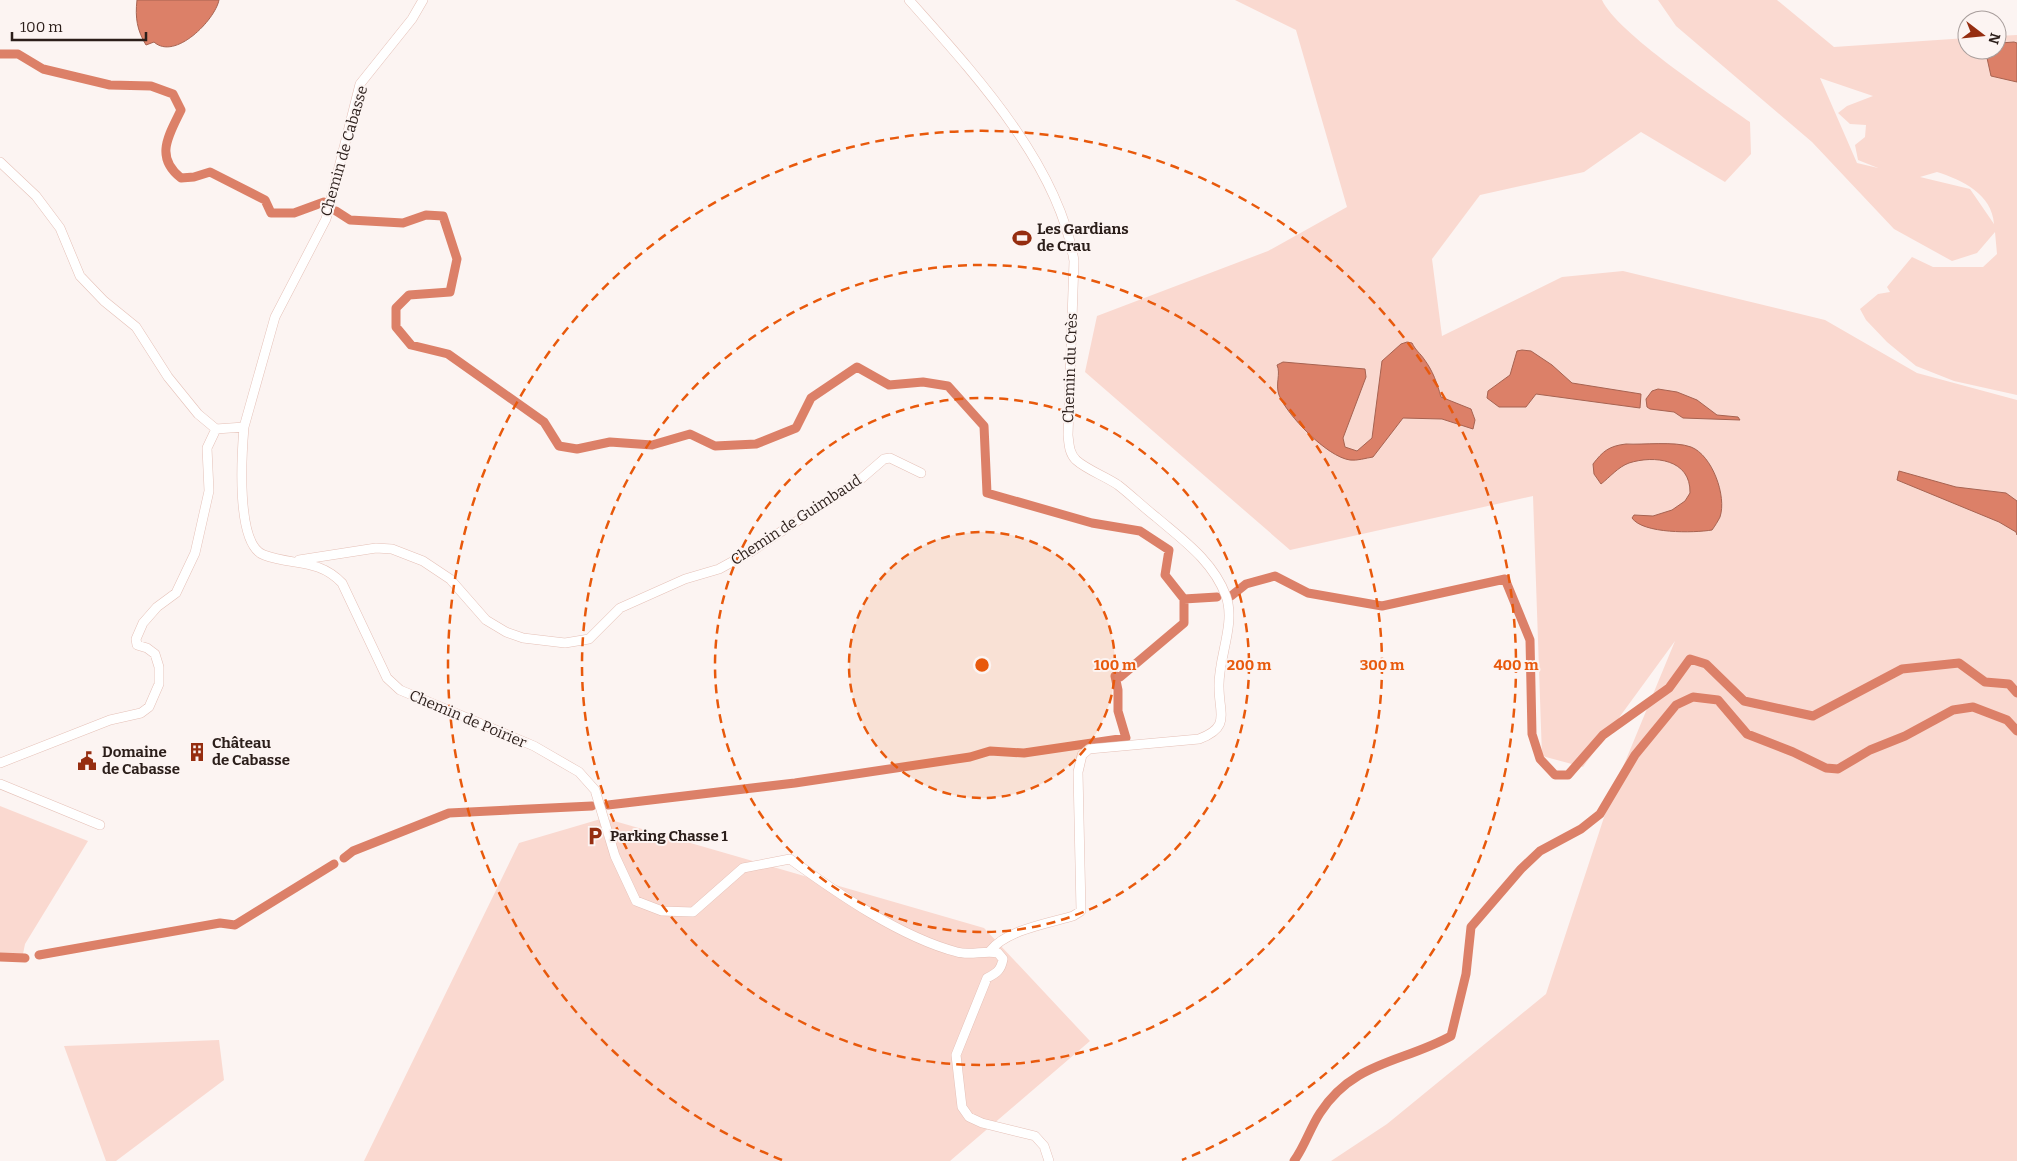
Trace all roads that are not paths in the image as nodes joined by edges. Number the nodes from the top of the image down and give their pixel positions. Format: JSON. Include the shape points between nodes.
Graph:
{"nodes":[{"id":1,"x":423,"y":0,"type":"edge"},
{"id":2,"x":909,"y":0,"type":"edge"},
{"id":3,"x":0,"y":162,"type":"edge"},
{"id":4,"x":244,"y":427,"type":"junction"},
{"id":5,"x":216,"y":429,"type":"junction"},
{"id":6,"x":920,"y":473,"type":"dead end"},
{"id":7,"x":294,"y":561,"type":"junction"},
{"id":8,"x":0,"y":763,"type":"edge"},
{"id":9,"x":0,"y":784,"type":"edge"},
{"id":10,"x":100,"y":826,"type":"dead end"},
{"id":11,"x":990,"y":951,"type":"junction"},
{"id":12,"x":1049,"y":1161,"type":"edge"}],
"edges":[{"from":1,"to":4,"type":"street","name":"Chemin de Cabasse","via":[[360,84],[326,219],[275,317]]},
{"from":2,"to":11,"type":"street","name":"Chemin du Crès","via":[[972,73],[1030,150],[1061,209],[1070,234],[1074,260],[1069,450],[1075,459],[1118,486],[1200,556],[1218,579],[1226,598],[1228,616],[1218,686],[1222,716],[1213,734],[1199,739],[1089,749],[1082,755],[1078,772],[1080,911],[1024,930]]},
{"from":3,"to":5,"type":"street","via":[[36,196],[60,228],[80,276],[104,301],[136,326],[168,377],[198,414]]},
{"from":4,"to":5,"type":"street"},
{"from":4,"to":7,"type":"street","name":"Chemin de Poirier","via":[[240,475],[245,518],[253,545],[262,555]]},
{"from":5,"to":8,"type":"street","via":[[208,448],[210,490],[195,553],[176,593],[157,606],[143,623],[136,639],[137,645],[155,654],[159,667],[159,684],[149,707],[141,713],[110,720]]},
{"from":6,"to":7,"type":"street","name":"Chemin de Guimbaud","via":[[890,458],[884,459],[862,478],[752,551],[720,569],[685,579],[620,608],[589,639],[565,643],[523,638],[506,632],[486,620],[450,579],[423,561],[392,549],[376,548]]},
{"from":7,"to":11,"type":"street","name":"Chemin de Poirier","via":[[332,572],[342,582],[387,678],[400,690],[534,746],[579,772],[596,790],[615,856],[636,901],[662,911],[693,912],[743,868],[790,859],[845,898],[932,945],[959,953]]},
{"from":9,"to":10,"type":"street"},
{"from":11,"to":12,"type":"street","via":[[1003,959],[1002,967],[987,978],[956,1055],[962,1107],[969,1117],[982,1123],[1035,1136],[1044,1146]]}]}
